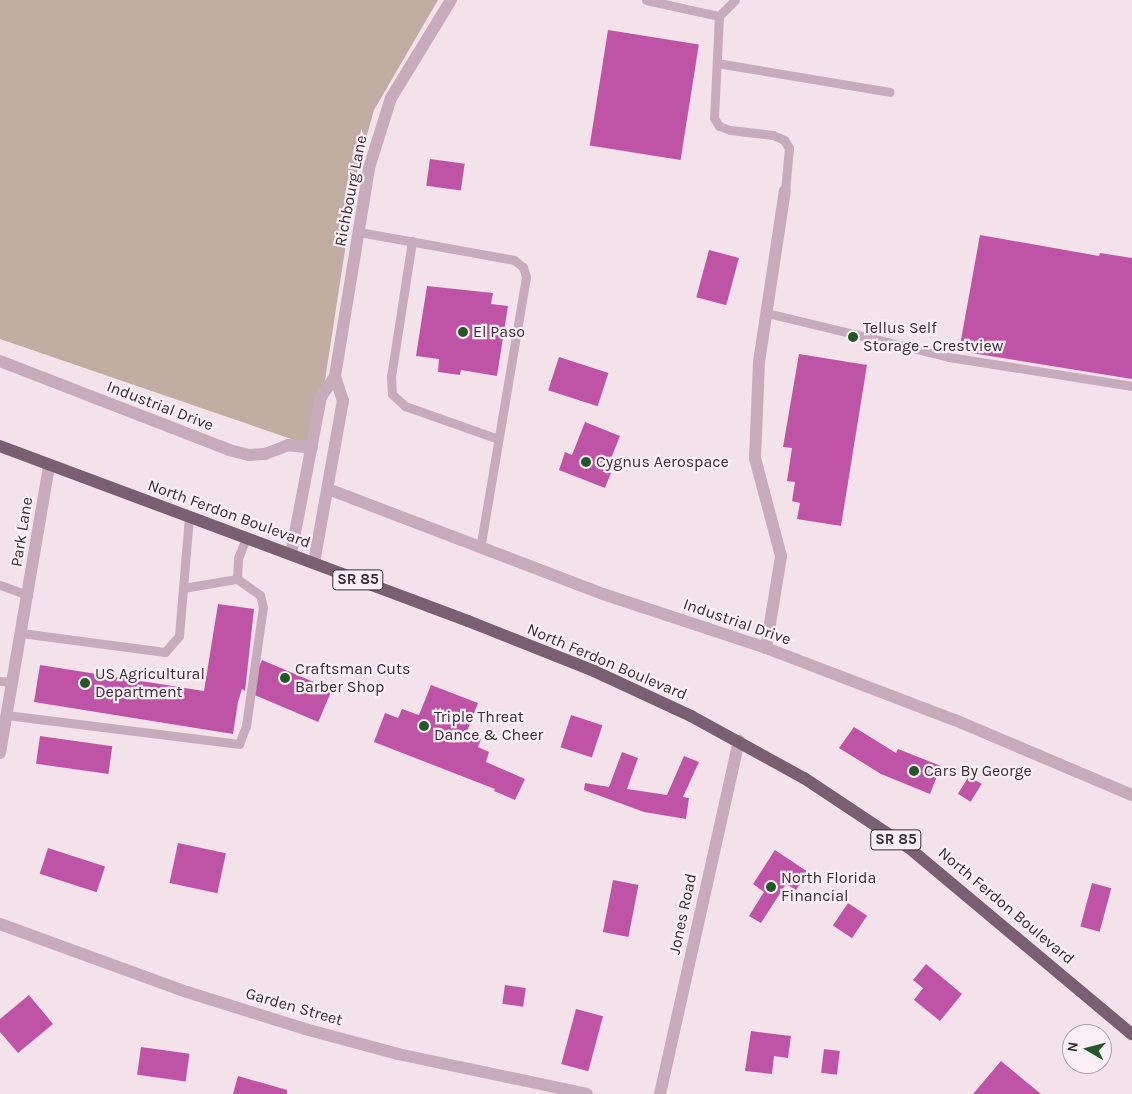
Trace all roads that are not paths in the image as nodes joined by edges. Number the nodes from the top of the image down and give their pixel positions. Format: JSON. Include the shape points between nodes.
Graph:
{"nodes":[{"id":1,"x":451,"y":0,"type":"edge"},
{"id":2,"x":646,"y":0,"type":"edge"},
{"id":3,"x":735,"y":0,"type":"edge"},
{"id":4,"x":719,"y":16,"type":"junction"},
{"id":5,"x":716,"y":63,"type":"junction"},
{"id":6,"x":890,"y":92,"type":"dead end"},
{"id":7,"x":785,"y":191,"type":"joint"},
{"id":8,"x":359,"y":232,"type":"junction"},
{"id":9,"x":412,"y":241,"type":"junction"},
{"id":10,"x":767,"y":313,"type":"junction"},
{"id":11,"x":0,"y":360,"type":"edge"},
{"id":12,"x":335,"y":376,"type":"junction"},
{"id":13,"x":1132,"y":386,"type":"edge"},
{"id":14,"x":498,"y":439,"type":"junction"},
{"id":15,"x":0,"y":446,"type":"edge"},
{"id":16,"x":312,"y":448,"type":"junction"},
{"id":17,"x":49,"y":465,"type":"junction"},
{"id":18,"x":328,"y":489,"type":"junction"},
{"id":19,"x":189,"y":516,"type":"junction"},
{"id":20,"x":246,"y":538,"type":"junction"},
{"id":21,"x":480,"y":548,"type":"junction"},
{"id":22,"x":291,"y":554,"type":"junction"},
{"id":23,"x":314,"y":563,"type":"junction"},
{"id":24,"x":237,"y":578,"type":"junction"},
{"id":25,"x":0,"y":585,"type":"edge"},
{"id":26,"x":183,"y":588,"type":"junction"},
{"id":27,"x":28,"y":594,"type":"junction"},
{"id":28,"x":22,"y":633,"type":"junction"},
{"id":29,"x":766,"y":648,"type":"junction"},
{"id":30,"x":6,"y":681,"type":"edge"},
{"id":31,"x":6,"y":715,"type":"junction"},
{"id":32,"x":739,"y":741,"type":"junction"},
{"id":33,"x":0,"y":753,"type":"edge"},
{"id":34,"x":1132,"y":795,"type":"edge"},
{"id":35,"x":0,"y":924,"type":"edge"},
{"id":36,"x":1132,"y":1034,"type":"edge"},
{"id":37,"x":587,"y":1094,"type":"edge"},
{"id":38,"x":660,"y":1094,"type":"edge"}],
"edges":[{"from":1,"to":8,"type":"street","name":"Richbourg Lane","via":[[384,114],[368,168]]},
{"from":2,"to":4,"type":"lane"},
{"from":3,"to":4,"type":"lane"},
{"from":4,"to":5,"type":"lane"},
{"from":5,"to":6,"type":"lane"},
{"from":5,"to":7,"type":"lane","via":[[714,118],[719,126],[730,130],[773,135],[784,140],[790,148]]},
{"from":7,"to":10,"type":"street"},
{"from":8,"to":9,"type":"lane"},
{"from":8,"to":12,"type":"street","name":"Richbourg Lane"},
{"from":9,"to":14,"type":"lane","via":[[391,376],[392,394],[406,406]]},
{"from":9,"to":14,"type":"lane","via":[[514,260],[523,267],[526,277]]},
{"from":10,"to":13,"type":"lane","via":[[949,357]]},
{"from":10,"to":29,"type":"street","via":[[759,362],[755,458],[757,477],[781,556]]},
{"from":11,"to":16,"type":"street","name":"Industrial Drive","via":[[229,450],[249,455],[265,454],[288,445]]},
{"from":12,"to":16,"type":"street","name":"Richbourg Lane","via":[[321,397]]},
{"from":12,"to":18,"type":"street","name":"Richbourg Lane","via":[[342,401]]},
{"from":14,"to":21,"type":"lane"},
{"from":15,"to":17,"type":"main road","name":"North Ferdon Boulevard","number":"SR 85"},
{"from":16,"to":22,"type":"street","name":"Richbourg Lane"},
{"from":17,"to":19,"type":"main road","name":"North Ferdon Boulevard","number":"SR 85"},
{"from":17,"to":27,"type":"street","name":"Park Lane"},
{"from":18,"to":21,"type":"street","name":"Industrial Drive"},
{"from":18,"to":23,"type":"street","name":"Richbourg Lane"},
{"from":19,"to":20,"type":"main road","name":"North Ferdon Boulevard","number":"SR 85"},
{"from":19,"to":26,"type":"lane"},
{"from":20,"to":22,"type":"main road","name":"North Ferdon Boulevard","number":"SR 85"},
{"from":20,"to":24,"type":"lane","via":[[238,558]]},
{"from":21,"to":29,"type":"street","name":"Industrial Drive"},
{"from":22,"to":23,"type":"main road","name":"North Ferdon Boulevard","number":"SR 85"},
{"from":23,"to":32,"type":"main road","name":"North Ferdon Boulevard","number":"SR 85","via":[[594,671]]},
{"from":24,"to":26,"type":"lane"},
{"from":24,"to":31,"type":"lane","via":[[260,595],[263,607],[246,726],[239,744]]},
{"from":25,"to":27,"type":"lane"},
{"from":26,"to":28,"type":"lane","via":[[178,636],[166,652]]},
{"from":27,"to":28,"type":"street","name":"Park Lane"},
{"from":28,"to":30,"type":"street","name":"Park Lane"},
{"from":29,"to":34,"type":"street","name":"Industrial Drive","via":[[964,724]]},
{"from":30,"to":31,"type":"street","name":"Park Lane"},
{"from":31,"to":33,"type":"street","name":"Park Lane"},
{"from":32,"to":36,"type":"main road","name":"North Ferdon Boulevard","number":"SR 85","via":[[804,778],[908,848]]},
{"from":32,"to":38,"type":"street","name":"Jones Road"},
{"from":35,"to":37,"type":"street","name":"Garden Street","via":[[187,992],[305,1029],[398,1054]]}]}
